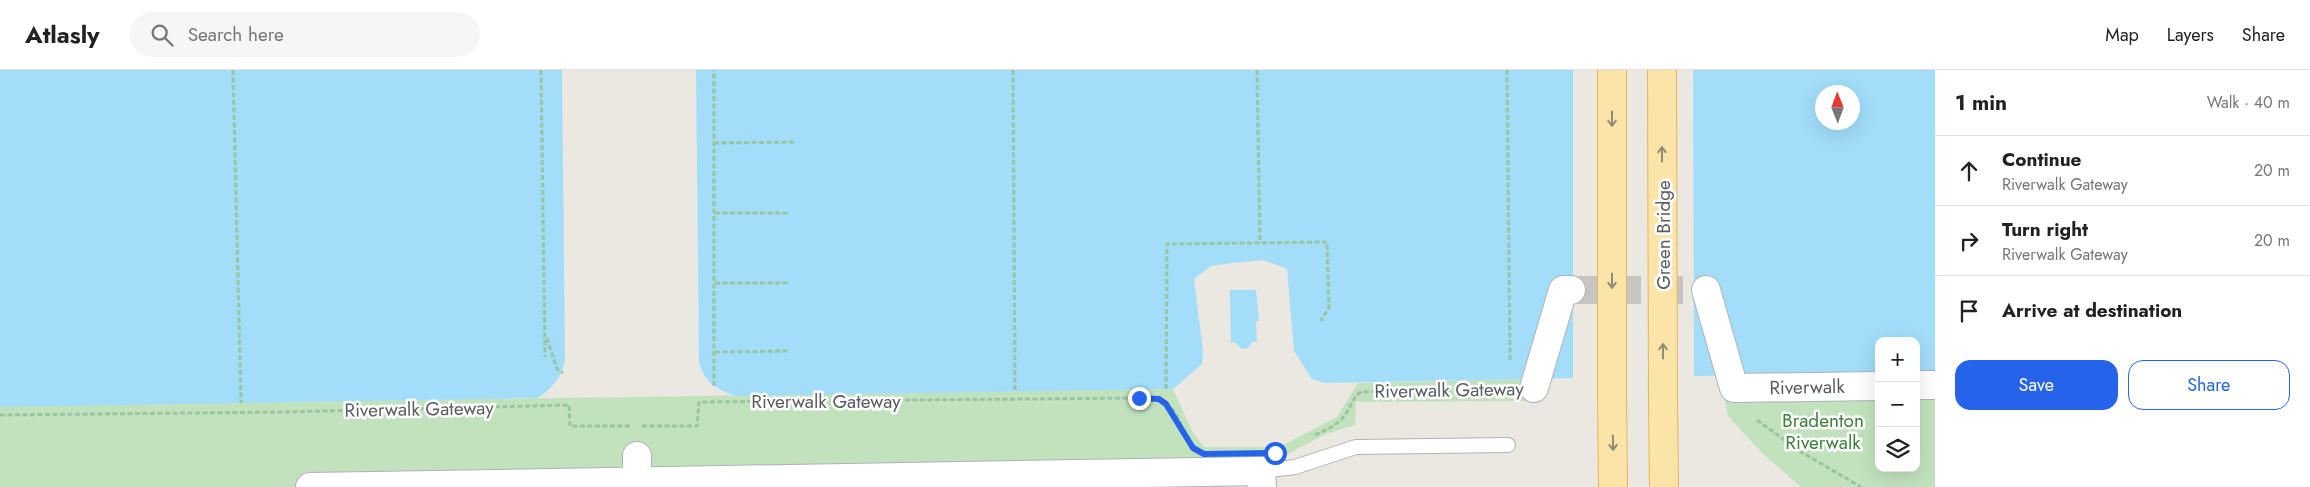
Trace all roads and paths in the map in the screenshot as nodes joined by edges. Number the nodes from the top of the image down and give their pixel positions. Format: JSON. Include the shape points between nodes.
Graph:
{"nodes":[{"id":1,"x":233,"y":70,"type":"edge"},
{"id":2,"x":541,"y":70,"type":"edge"},
{"id":3,"x":714,"y":70,"type":"edge"},
{"id":4,"x":1013,"y":70,"type":"edge"},
{"id":5,"x":1257,"y":70,"type":"edge"},
{"id":6,"x":1507,"y":70,"type":"edge"},
{"id":7,"x":1612,"y":70,"type":"edge"},
{"id":8,"x":1662,"y":70,"type":"edge"},
{"id":9,"x":714,"y":142,"type":"junction"},
{"id":10,"x":796,"y":142,"type":"dead end"},
{"id":11,"x":715,"y":213,"type":"junction"},
{"id":12,"x":789,"y":213,"type":"dead end"},
{"id":13,"x":1260,"y":243,"type":"junction"},
{"id":14,"x":715,"y":283,"type":"junction"},
{"id":15,"x":788,"y":283,"type":"dead end"},
{"id":16,"x":1571,"y":290,"type":"dead end"},
{"id":17,"x":1706,"y":290,"type":"dead end"},
{"id":18,"x":1321,"y":321,"type":"dead end"},
{"id":19,"x":545,"y":326,"type":"junction"},
{"id":20,"x":789,"y":351,"type":"dead end"},
{"id":21,"x":715,"y":352,"type":"junction"},
{"id":22,"x":545,"y":357,"type":"dead end"},
{"id":23,"x":1510,"y":370,"type":"dead end"},
{"id":24,"x":563,"y":373,"type":"dead end"},
{"id":25,"x":1920,"y":385,"type":"edge"},
{"id":26,"x":1935,"y":385,"type":"edge"},
{"id":27,"x":714,"y":386,"type":"dead end"},
{"id":28,"x":1875,"y":386,"type":"edge"},
{"id":29,"x":1534,"y":388,"type":"joint"},
{"id":30,"x":1166,"y":389,"type":"dead end"},
{"id":31,"x":1015,"y":391,"type":"dead end"},
{"id":32,"x":241,"y":403,"type":"dead end"},
{"id":33,"x":0,"y":415,"type":"edge"},
{"id":34,"x":1757,"y":420,"type":"dead end"},
{"id":35,"x":1309,"y":438,"type":"dead end"},
{"id":36,"x":1508,"y":445,"type":"dead end"},
{"id":37,"x":1193,"y":448,"type":"dead end"},
{"id":38,"x":637,"y":474,"type":"edge"},
{"id":39,"x":1262,"y":479,"type":"edge"},
{"id":40,"x":310,"y":487,"type":"edge"},
{"id":41,"x":365,"y":487,"type":"edge"},
{"id":42,"x":1613,"y":487,"type":"edge"},
{"id":43,"x":1664,"y":487,"type":"edge"},
{"id":44,"x":1861,"y":487,"type":"edge"}],
"edges":[{"from":1,"to":32,"type":"path"},
{"from":2,"to":19,"type":"path"},
{"from":3,"to":9,"type":"path"},
{"from":4,"to":31,"type":"path"},
{"from":5,"to":13,"type":"path"},
{"from":6,"to":23,"type":"path"},
{"from":7,"to":42,"type":"main road","one_way":true,"bridge":true},
{"from":43,"to":8,"type":"main road","name":"Green Bridge","one_way":true,"bridge":true},
{"from":9,"to":10,"type":"path"},
{"from":9,"to":11,"type":"path"},
{"from":11,"to":12,"type":"path"},
{"from":11,"to":14,"type":"path"},
{"from":13,"to":18,"type":"path","via":[[1328,242],[1329,307]]},
{"from":13,"to":30,"type":"path","via":[[1167,244]]},
{"from":14,"to":15,"type":"path"},
{"from":14,"to":21,"type":"path"},
{"from":16,"to":29,"type":"street","name":"Riverwalk Gateway","via":[[1563,290]]},
{"from":17,"to":28,"type":"street","name":"Riverwalk","via":[[1734,388]]},
{"from":19,"to":22,"type":"path"},
{"from":19,"to":24,"type":"path","via":[[557,369]]},
{"from":20,"to":21,"type":"path"},
{"from":21,"to":27,"type":"path"},
{"from":25,"to":26,"type":"street"},
{"from":29,"to":35,"type":"path","name":"Riverwalk Gateway","via":[[1361,392],[1338,423]]},
{"from":33,"to":37,"type":"path","name":"Riverwalk Gateway","via":[[569,405],[570,426],[697,426],[699,402],[1139,398],[1159,399],[1166,404]]},
{"from":34,"to":44,"type":"path","via":[[1798,450]]},
{"from":36,"to":39,"type":"lane","via":[[1356,447]]},
{"from":38,"to":39,"type":"street"},
{"from":38,"to":41,"type":"street"},
{"from":40,"to":41,"type":"street"}]}
